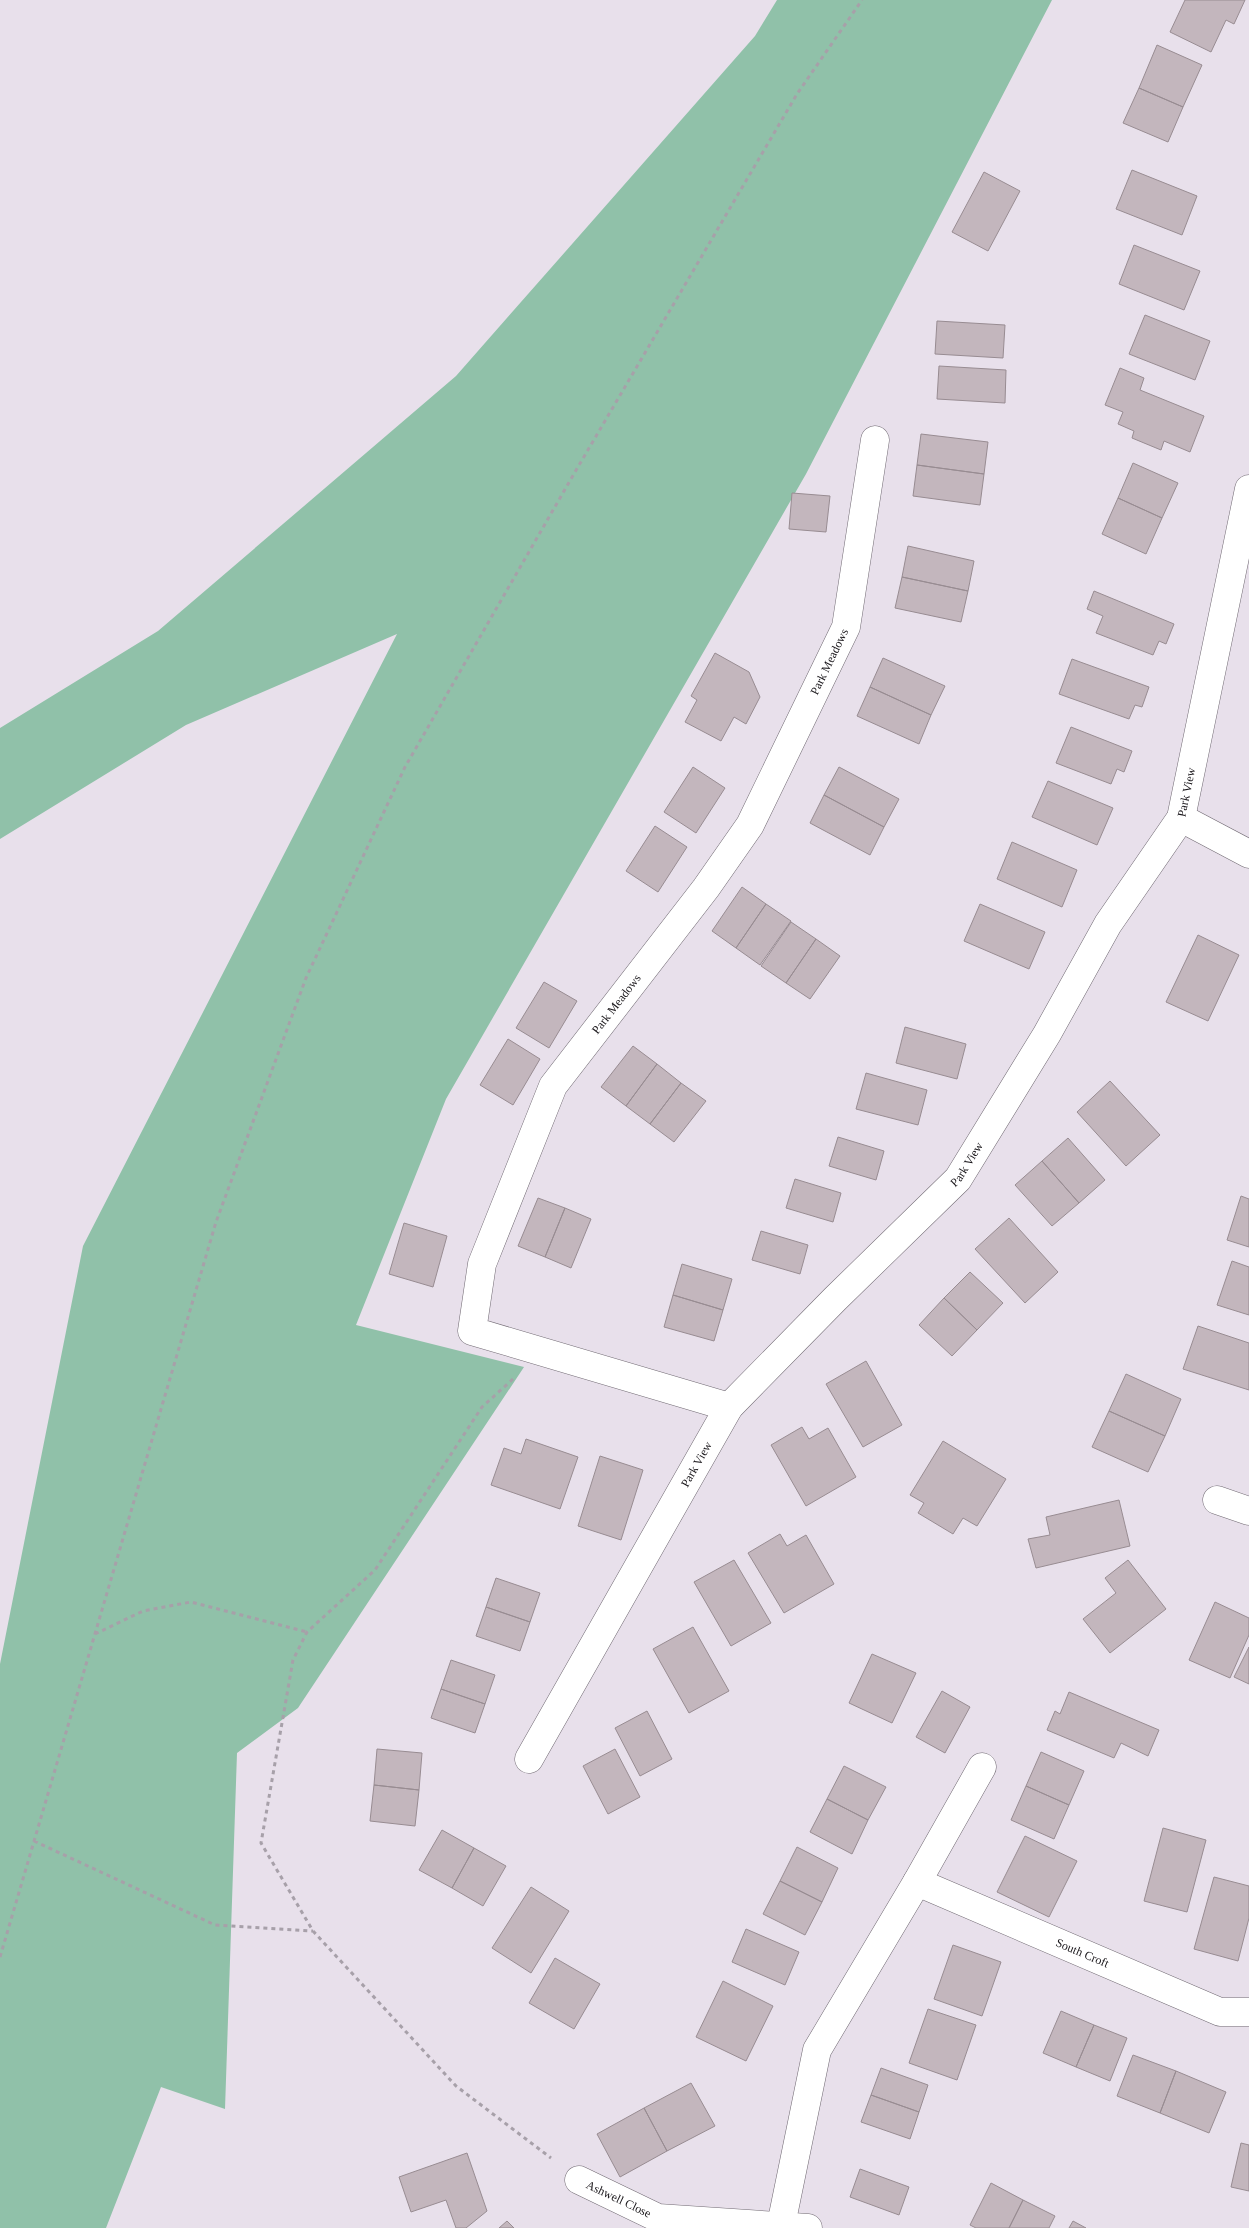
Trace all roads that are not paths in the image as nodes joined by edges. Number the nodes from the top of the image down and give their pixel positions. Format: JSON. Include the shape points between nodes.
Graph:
{"nodes":[{"id":1,"x":875,"y":440,"type":"dead end"},
{"id":2,"x":1249,"y":489,"type":"edge"},
{"id":3,"x":1181,"y":818,"type":"junction"},
{"id":4,"x":1249,"y":854,"type":"edge"},
{"id":5,"x":729,"y":1407,"type":"junction"},
{"id":6,"x":1217,"y":1500,"type":"dead end"},
{"id":7,"x":1249,"y":1511,"type":"edge"},
{"id":8,"x":529,"y":1759,"type":"dead end"},
{"id":9,"x":982,"y":1767,"type":"dead end"},
{"id":10,"x":917,"y":1882,"type":"junction"},
{"id":11,"x":1249,"y":2012,"type":"edge"},
{"id":12,"x":579,"y":2180,"type":"road end"},
{"id":13,"x":781,"y":2225,"type":"junction"},
{"id":14,"x":808,"y":2228,"type":"edge"}],
"edges":[{"from":1,"to":5,"type":"street","name":"Park Meadows","via":[[846,626],[750,825],[700,896],[554,1086],[482,1264],[472,1331]]},
{"from":2,"to":3,"type":"street","name":"Park View"},
{"from":3,"to":4,"type":"street"},
{"from":3,"to":5,"type":"street","name":"Park View","via":[[1108,924],[1048,1034],[958,1178]]},
{"from":5,"to":8,"type":"street","name":"Park View"},
{"from":6,"to":7,"type":"street"},
{"from":9,"to":10,"type":"street"},
{"from":10,"to":11,"type":"street","name":"South Croft","via":[[1220,2012]]},
{"from":10,"to":13,"type":"street","via":[[817,2050]]},
{"from":12,"to":13,"type":"street","name":"Ashwell Close","via":[[658,2218]]},
{"from":13,"to":14,"type":"street","name":"Ashwell Close"}]}
